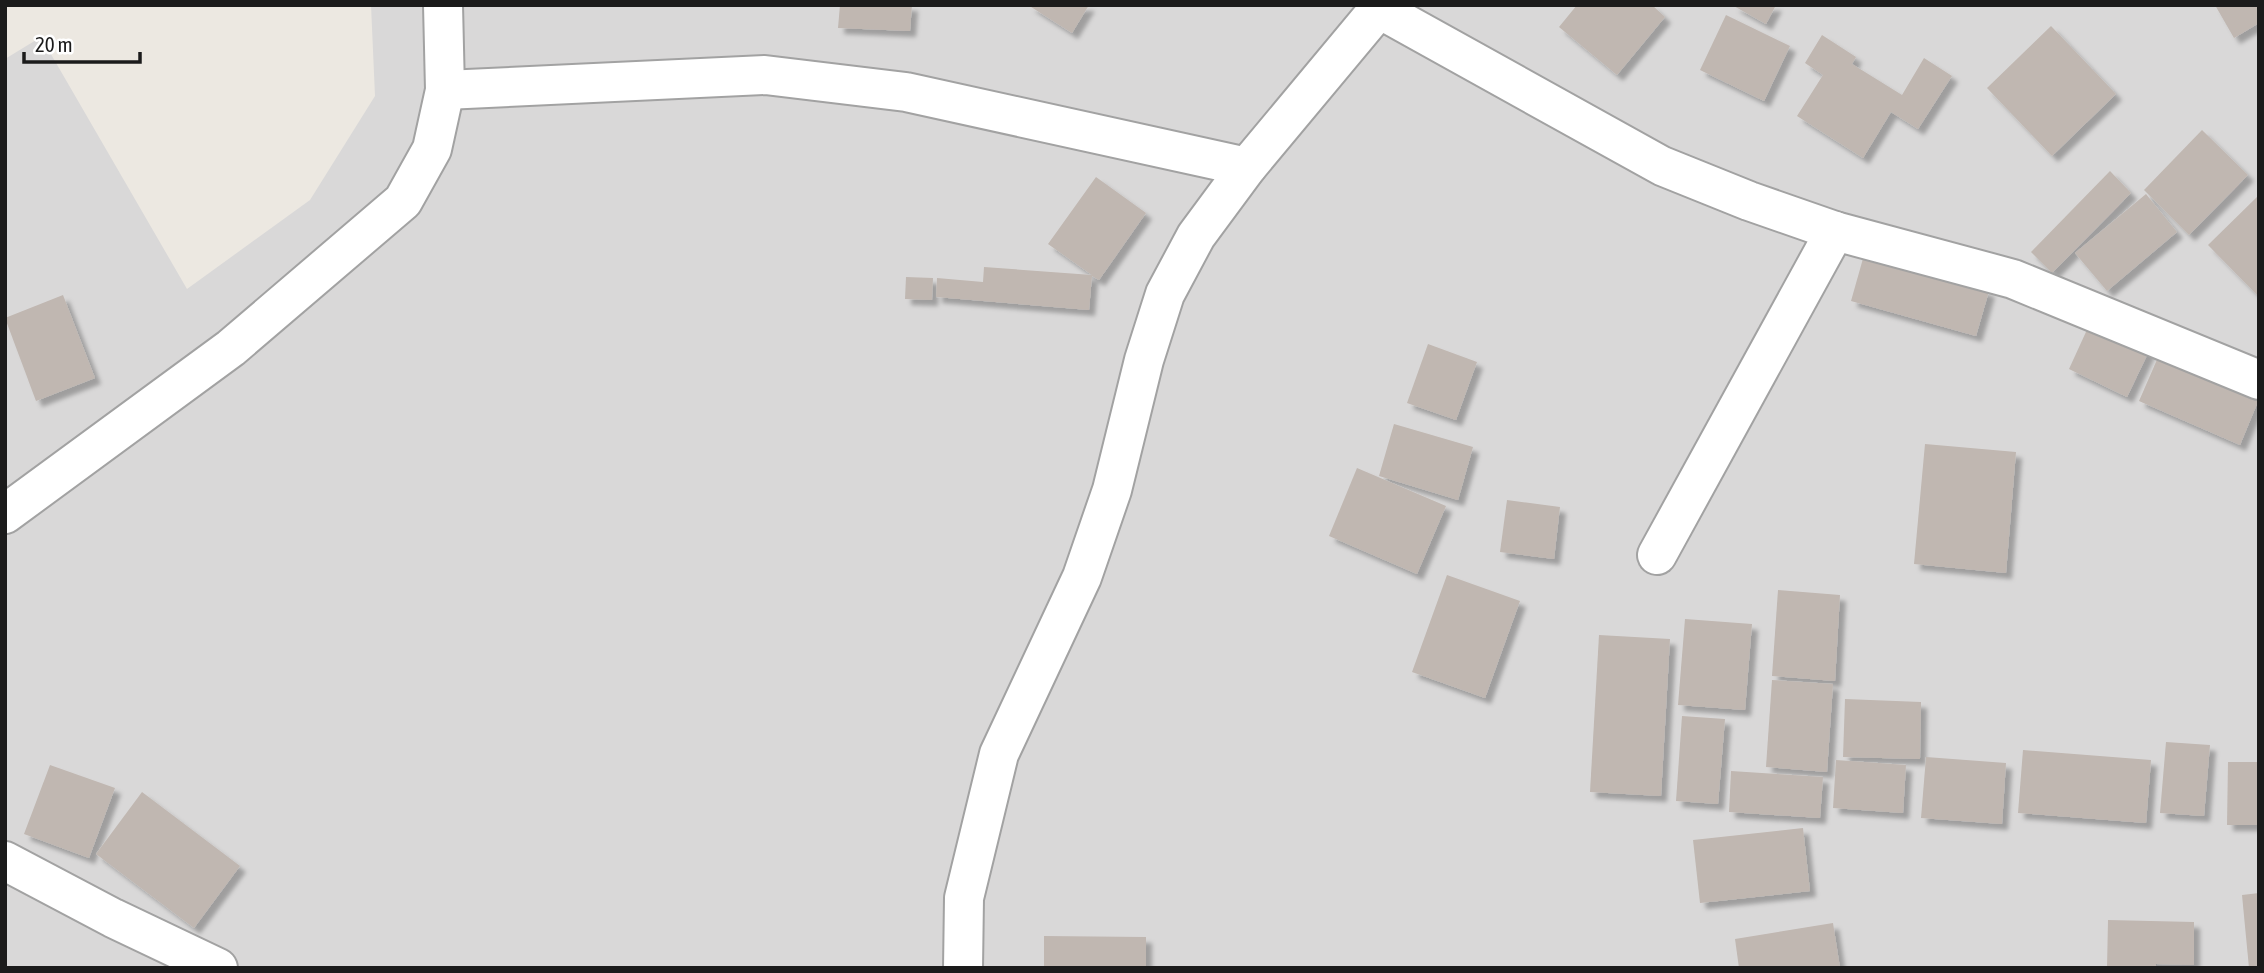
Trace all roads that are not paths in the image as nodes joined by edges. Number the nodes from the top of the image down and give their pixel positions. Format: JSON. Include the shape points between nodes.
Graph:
{"nodes":[{"id":1,"x":443,"y":5,"type":"edge"},
{"id":2,"x":1380,"y":7,"type":"edge"},
{"id":3,"x":445,"y":90,"type":"junction"},
{"id":4,"x":1248,"y":167,"type":"junction"},
{"id":5,"x":1835,"y":231,"type":"junction"},
{"id":6,"x":2259,"y":380,"type":"edge"},
{"id":7,"x":5,"y":514,"type":"edge"},
{"id":8,"x":1657,"y":555,"type":"dead end"},
{"id":9,"x":5,"y":861,"type":"edge"},
{"id":10,"x":218,"y":968,"type":"edge"},
{"id":11,"x":963,"y":968,"type":"edge"}],
"edges":[{"from":1,"to":3,"type":"street"},
{"from":2,"to":4,"type":"street"},
{"from":2,"to":5,"type":"street","via":[[1662,166]]},
{"from":3,"to":4,"type":"street","via":[[765,75],[906,92]]},
{"from":3,"to":7,"type":"street","via":[[432,149],[403,201],[231,348]]},
{"from":4,"to":11,"type":"street","via":[[1196,236],[1165,294],[1112,490],[1082,577],[999,754],[964,898]]},
{"from":5,"to":6,"type":"street","via":[[2013,279]]},
{"from":5,"to":8,"type":"street"},
{"from":9,"to":10,"type":"street"}]}
